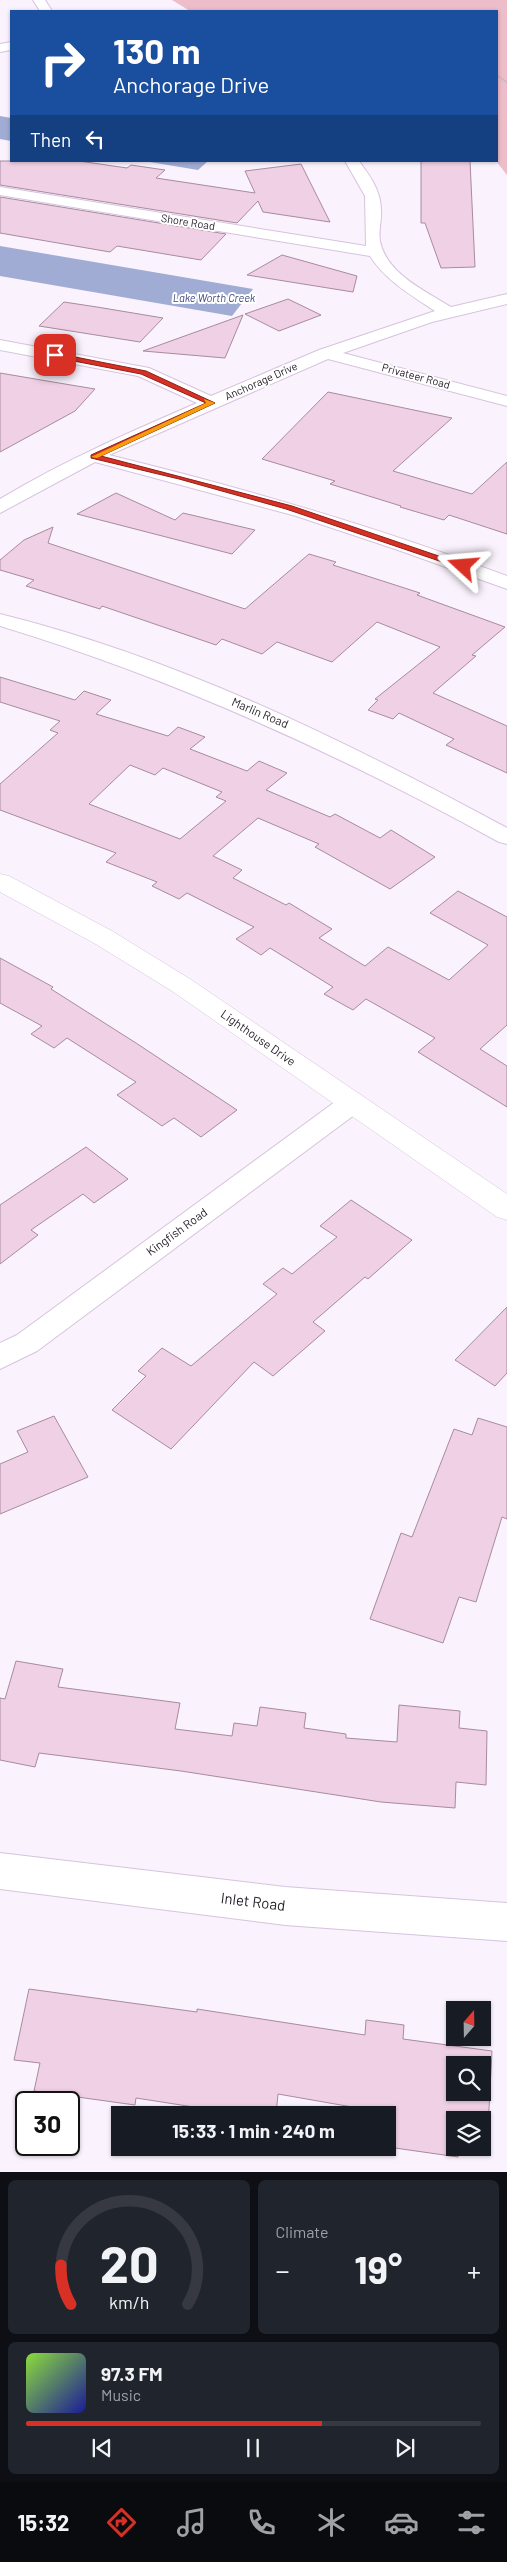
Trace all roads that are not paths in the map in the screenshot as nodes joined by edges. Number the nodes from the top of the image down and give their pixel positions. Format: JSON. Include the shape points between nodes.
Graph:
{"nodes":[{"id":1,"x":353,"y":162,"type":"edge"},
{"id":2,"x":0,"y":191,"type":"edge"},
{"id":3,"x":376,"y":252,"type":"junction"},
{"id":4,"x":507,"y":299,"type":"edge"},
{"id":5,"x":448,"y":312,"type":"junction"},
{"id":6,"x":0,"y":345,"type":"edge"},
{"id":7,"x":325,"y":353,"type":"junction"},
{"id":8,"x":507,"y":401,"type":"edge"},
{"id":9,"x":212,"y":403,"type":"junction"},
{"id":10,"x":94,"y":457,"type":"junction"},
{"id":11,"x":0,"y":507,"type":"edge"},
{"id":12,"x":507,"y":583,"type":"edge"},
{"id":13,"x":0,"y":620,"type":"edge"},
{"id":14,"x":507,"y":837,"type":"edge"},
{"id":15,"x":0,"y":882,"type":"edge"},
{"id":16,"x":352,"y":1103,"type":"junction"},
{"id":17,"x":507,"y":1209,"type":"edge"},
{"id":18,"x":0,"y":1357,"type":"edge"},
{"id":19,"x":0,"y":1870,"type":"edge"},
{"id":20,"x":507,"y":1922,"type":"edge"}],
"edges":[{"from":1,"to":3,"type":"street","via":[[370,190],[374,208],[372,240]]},
{"from":2,"to":3,"type":"street","name":"Shore Road"},
{"from":3,"to":5,"type":"street","via":[[394,274]]},
{"from":4,"to":5,"type":"street","name":"Anchorage Drive"},
{"from":5,"to":7,"type":"street","name":"Anchorage Drive","via":[[386,330]]},
{"from":6,"to":9,"type":"street","via":[[143,372]]},
{"from":7,"to":8,"type":"street","name":"Privateer Road"},
{"from":7,"to":9,"type":"street","name":"Anchorage Drive"},
{"from":9,"to":10,"type":"street","name":"Anchorage Drive"},
{"from":10,"to":11,"type":"street","name":"Anchorage Drive"},
{"from":10,"to":12,"type":"street","via":[[289,508],[376,535]]},
{"from":13,"to":14,"type":"street","name":"Marlin Road","via":[[153,670],[256,711],[341,749]]},
{"from":15,"to":16,"type":"street","name":"Lighthouse Drive","via":[[103,937]]},
{"from":16,"to":17,"type":"street","name":"Lighthouse Drive"},
{"from":16,"to":18,"type":"street","name":"Kingfish Road","via":[[27,1343]]},
{"from":19,"to":20,"type":"street","name":"Inlet Road","via":[[285,1906]]}]}
